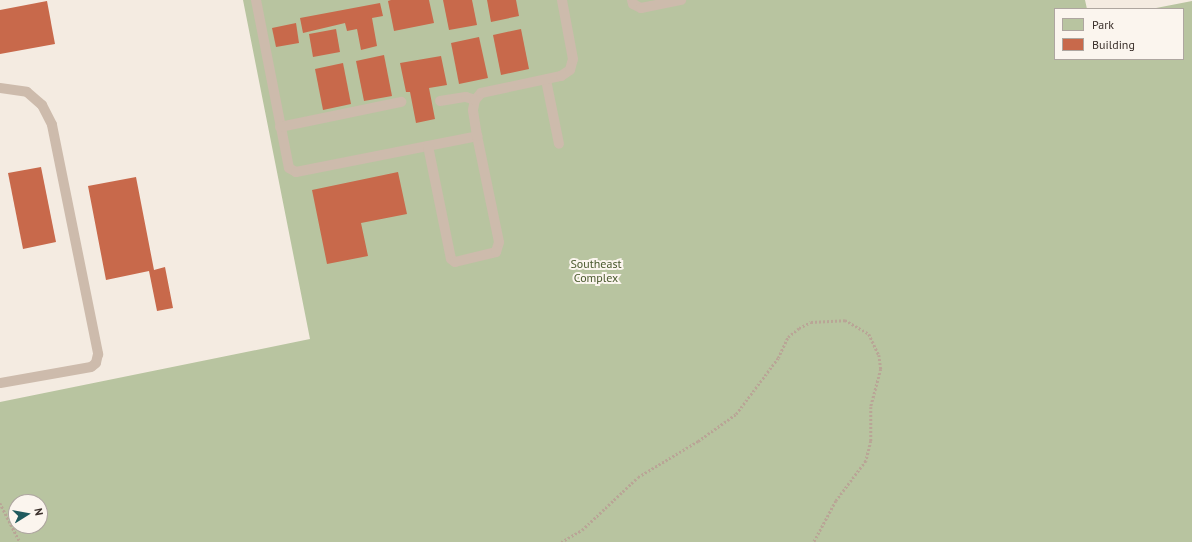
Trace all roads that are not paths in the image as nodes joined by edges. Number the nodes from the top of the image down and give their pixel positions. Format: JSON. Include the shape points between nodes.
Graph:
{"nodes":[{"id":1,"x":256,"y":0,"type":"edge"},
{"id":2,"x":562,"y":0,"type":"edge"},
{"id":3,"x":632,"y":0,"type":"edge"},
{"id":4,"x":676,"y":1,"type":"edge"},
{"id":5,"x":546,"y":80,"type":"junction"},
{"id":6,"x":0,"y":88,"type":"edge"},
{"id":7,"x":474,"y":100,"type":"junction"},
{"id":8,"x":440,"y":101,"type":"dead end"},
{"id":9,"x":401,"y":102,"type":"dead end"},
{"id":10,"x":280,"y":127,"type":"junction"},
{"id":11,"x":477,"y":136,"type":"junction"},
{"id":12,"x":559,"y":144,"type":"dead end"},
{"id":13,"x":428,"y":146,"type":"junction"},
{"id":14,"x":0,"y":383,"type":"edge"}],
"edges":[{"from":1,"to":10,"type":"lane"},
{"from":2,"to":5,"type":"lane","via":[[573,59],[570,70],[561,76]]},
{"from":3,"to":4,"type":"lane","via":[[633,4],[641,8]]},
{"from":5,"to":7,"type":"lane","via":[[481,93]]},
{"from":5,"to":12,"type":"lane"},
{"from":6,"to":14,"type":"lane","via":[[27,92],[42,105],[52,125],[98,354],[96,363],[91,367]]},
{"from":7,"to":8,"type":"lane","via":[[466,97]]},
{"from":7,"to":11,"type":"lane"},
{"from":9,"to":10,"type":"lane"},
{"from":10,"to":13,"type":"lane","via":[[289,168],[296,172]]},
{"from":11,"to":13,"type":"lane"},
{"from":11,"to":13,"type":"lane","via":[[499,242],[496,252],[488,256],[455,262],[451,259]]}]}
